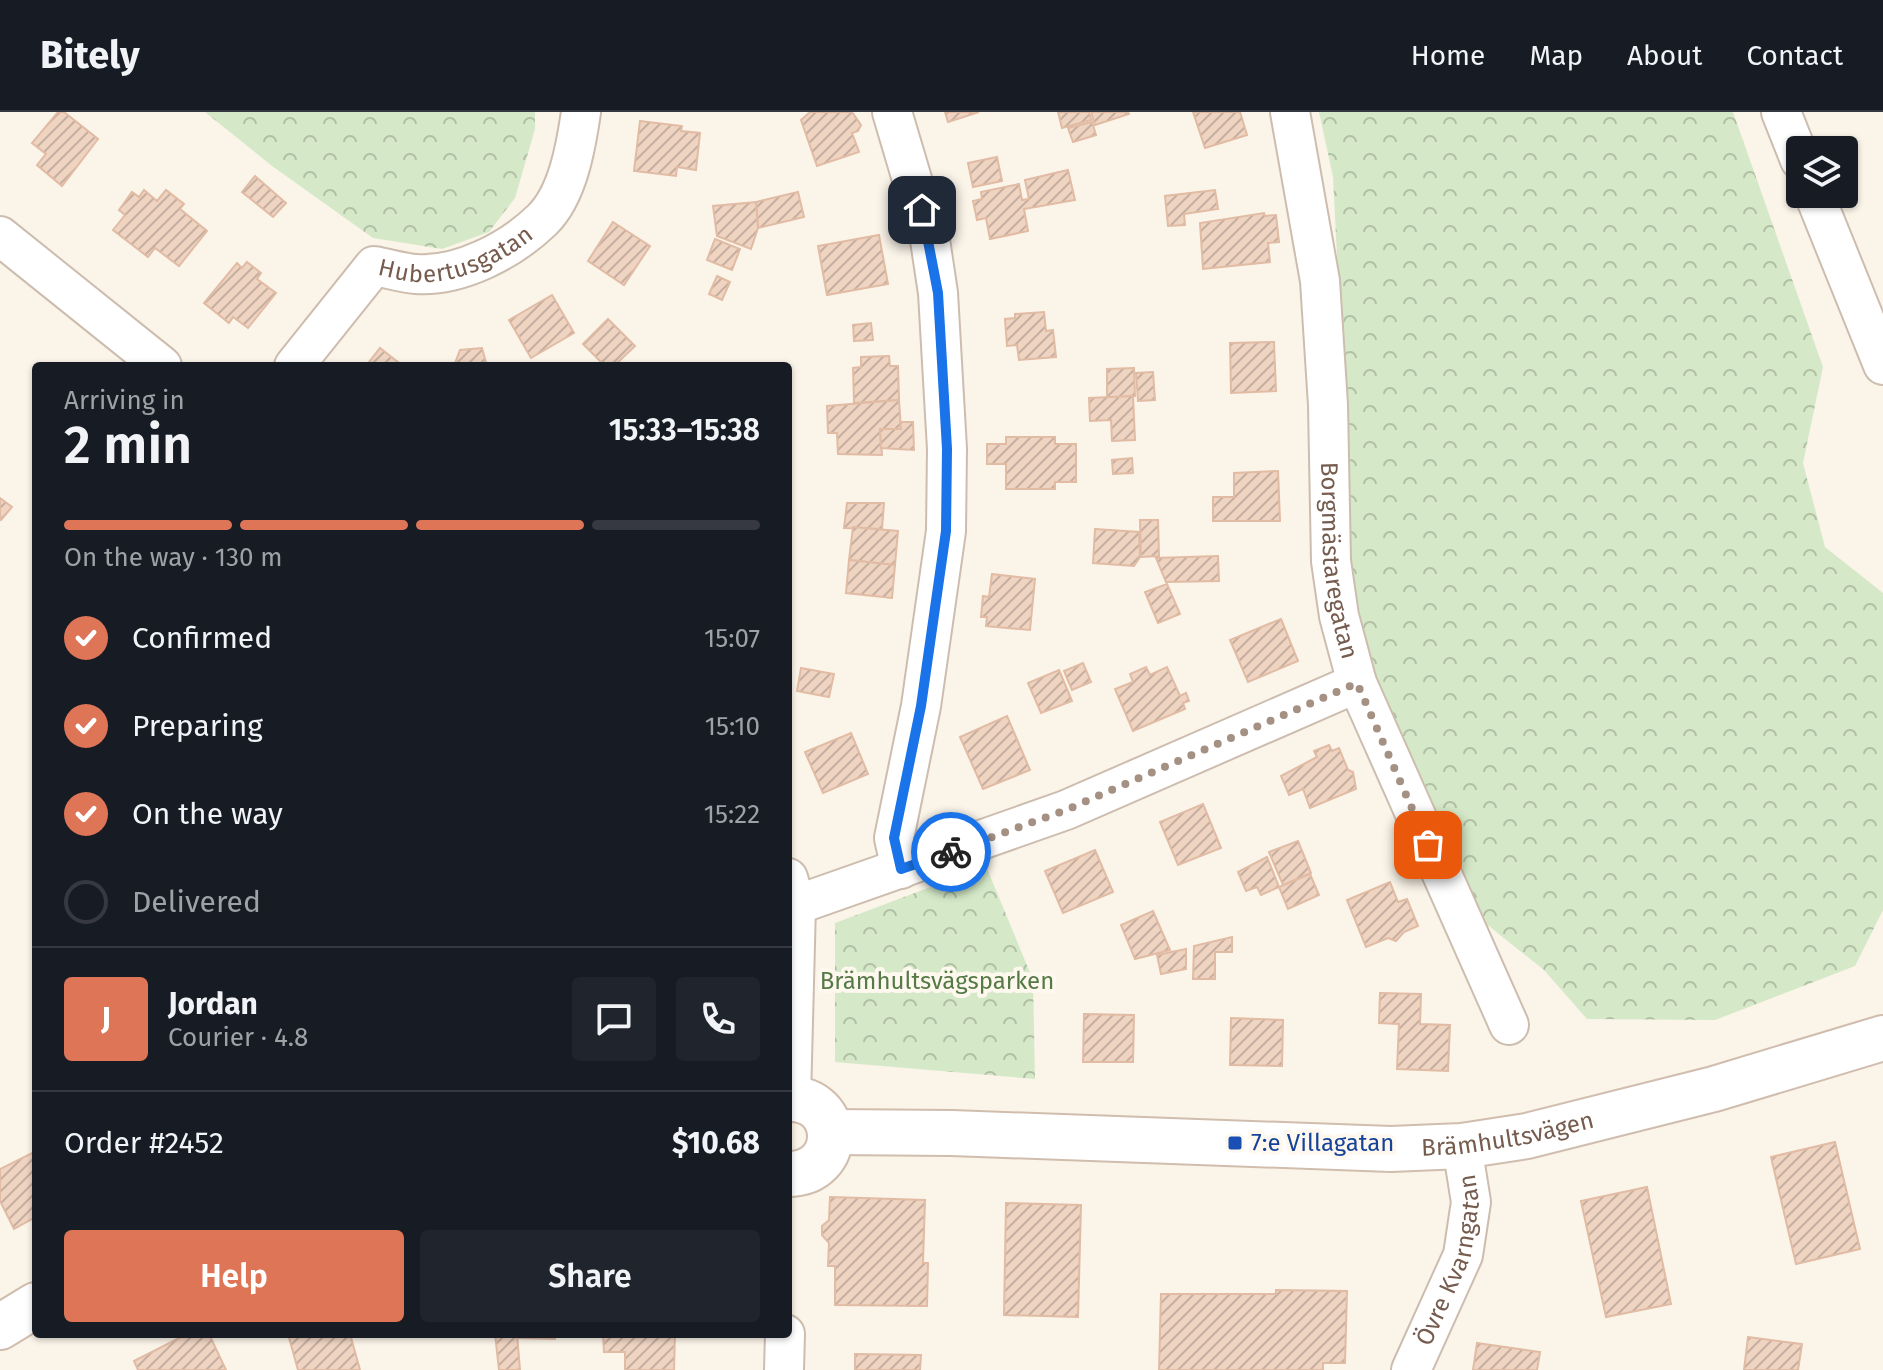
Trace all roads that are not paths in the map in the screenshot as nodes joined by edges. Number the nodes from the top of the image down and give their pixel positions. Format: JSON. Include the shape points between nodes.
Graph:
{"nodes":[{"id":1,"x":581,"y":112,"type":"edge"},
{"id":2,"x":892,"y":112,"type":"edge"},
{"id":3,"x":1290,"y":112,"type":"edge"},
{"id":4,"x":1781,"y":112,"type":"edge"},
{"id":5,"x":1790,"y":136,"type":"edge"},
{"id":6,"x":1820,"y":208,"type":"edge"},
{"id":7,"x":0,"y":236,"type":"edge"},
{"id":8,"x":157,"y":362,"type":"edge"},
{"id":9,"x":297,"y":362,"type":"edge"},
{"id":10,"x":1883,"y":365,"type":"edge"},
{"id":11,"x":1357,"y":683,"type":"junction"},
{"id":12,"x":901,"y":869,"type":"junction"},
{"id":13,"x":792,"y":891,"type":"edge"},
{"id":14,"x":1509,"y":1025,"type":"dead end"},
{"id":15,"x":1883,"y":1038,"type":"edge"},
{"id":16,"x":792,"y":1100,"type":"edge"},
{"id":17,"x":831,"y":1132,"type":"junction"},
{"id":18,"x":1462,"y":1146,"type":"junction"},
{"id":19,"x":792,"y":1174,"type":"edge"},
{"id":20,"x":32,"y":1307,"type":"edge"},
{"id":21,"x":0,"y":1327,"type":"edge"},
{"id":22,"x":785,"y":1338,"type":"edge"},
{"id":23,"x":784,"y":1370,"type":"edge"},
{"id":24,"x":1411,"y":1370,"type":"edge"}],
"edges":[{"from":1,"to":9,"type":"street","name":"Hubertusgatan","via":[[565,182],[544,219],[496,253],[457,270],[417,274],[374,266]]},
{"from":2,"to":12,"type":"street","via":[[930,240],[947,449],[946,531],[921,706],[894,838]]},
{"from":3,"to":11,"type":"street","name":"Borgmästaregatan","via":[[1320,281],[1331,561]]},
{"from":4,"to":5,"type":"street"},
{"from":6,"to":10,"type":"street"},
{"from":7,"to":8,"type":"street"},
{"from":11,"to":12,"type":"street","via":[[1066,810]]},
{"from":11,"to":14,"type":"street","name":"Borgmästaregatan"},
{"from":12,"to":13,"type":"street"},
{"from":15,"to":18,"type":"street","name":"Brämhultsvägen","via":[[1597,1120]]},
{"from":16,"to":17,"type":"street","via":[[817,1108]]},
{"from":17,"to":18,"type":"street","name":"Brämhultsvägen","via":[[1391,1149]]},
{"from":17,"to":19,"type":"street","via":[[819,1164]]},
{"from":18,"to":24,"type":"street","name":"Övre Kvarngatan","via":[[1471,1202],[1463,1255]]},
{"from":20,"to":21,"type":"street"},
{"from":22,"to":23,"type":"street"}]}
